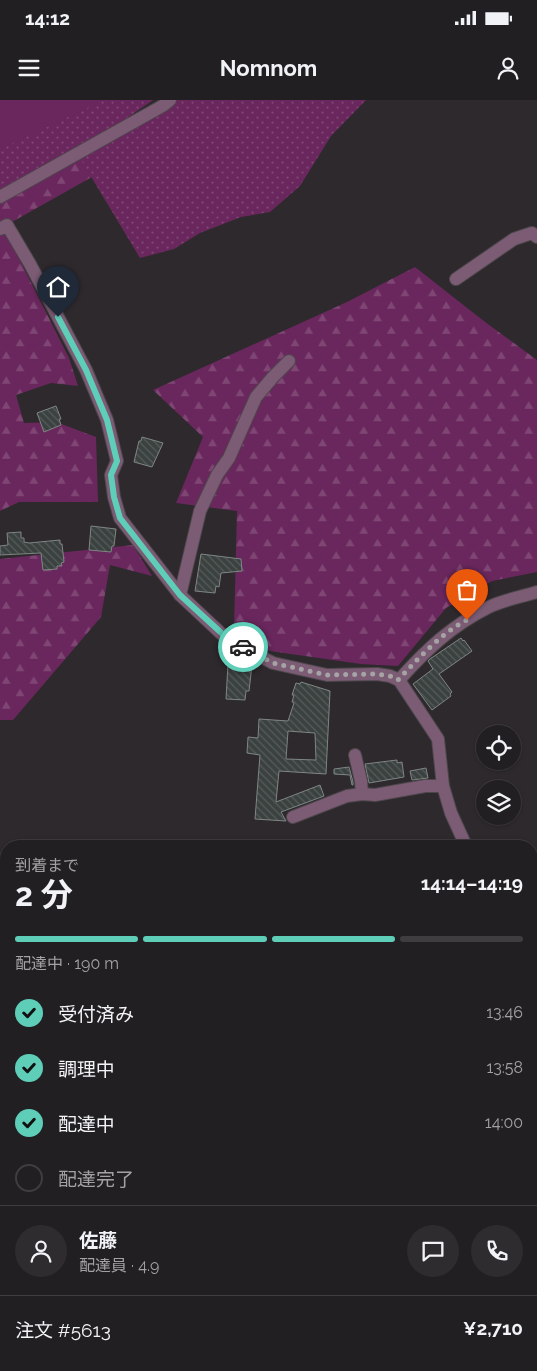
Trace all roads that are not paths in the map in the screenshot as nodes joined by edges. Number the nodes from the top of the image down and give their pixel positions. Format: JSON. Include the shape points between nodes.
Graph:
{"nodes":[{"id":1,"x":170,"y":100,"type":"edge"},
{"id":2,"x":0,"y":197,"type":"edge"},
{"id":3,"x":4,"y":227,"type":"edge"},
{"id":4,"x":537,"y":237,"type":"edge"},
{"id":5,"x":456,"y":279,"type":"dead end"},
{"id":6,"x":290,"y":361,"type":"dead end"},
{"id":7,"x":537,"y":592,"type":"edge"},
{"id":8,"x":180,"y":595,"type":"junction"},
{"id":9,"x":398,"y":680,"type":"junction"},
{"id":10,"x":355,"y":755,"type":"dead end"},
{"id":11,"x":443,"y":786,"type":"junction"},
{"id":12,"x":362,"y":794,"type":"junction"},
{"id":13,"x":293,"y":817,"type":"dead end"},
{"id":14,"x":463,"y":840,"type":"edge"}],
"edges":[{"from":1,"to":2,"type":"street"},
{"from":3,"to":8,"type":"street","via":[[30,264],[86,370],[107,420],[117,461],[111,475],[120,518]]},
{"from":4,"to":5,"type":"street","via":[[532,233],[514,238]]},
{"from":6,"to":8,"type":"street","via":[[256,397],[229,458],[200,511]]},
{"from":7,"to":9,"type":"street","via":[[490,606],[455,626]]},
{"from":8,"to":9,"type":"street","via":[[228,639],[273,663],[327,675],[376,674]]},
{"from":9,"to":11,"type":"street","via":[[438,739]]},
{"from":10,"to":12,"type":"street"},
{"from":11,"to":12,"type":"street","via":[[425,786],[375,796]]},
{"from":11,"to":14,"type":"street"},
{"from":12,"to":13,"type":"street","via":[[347,796]]}]}
